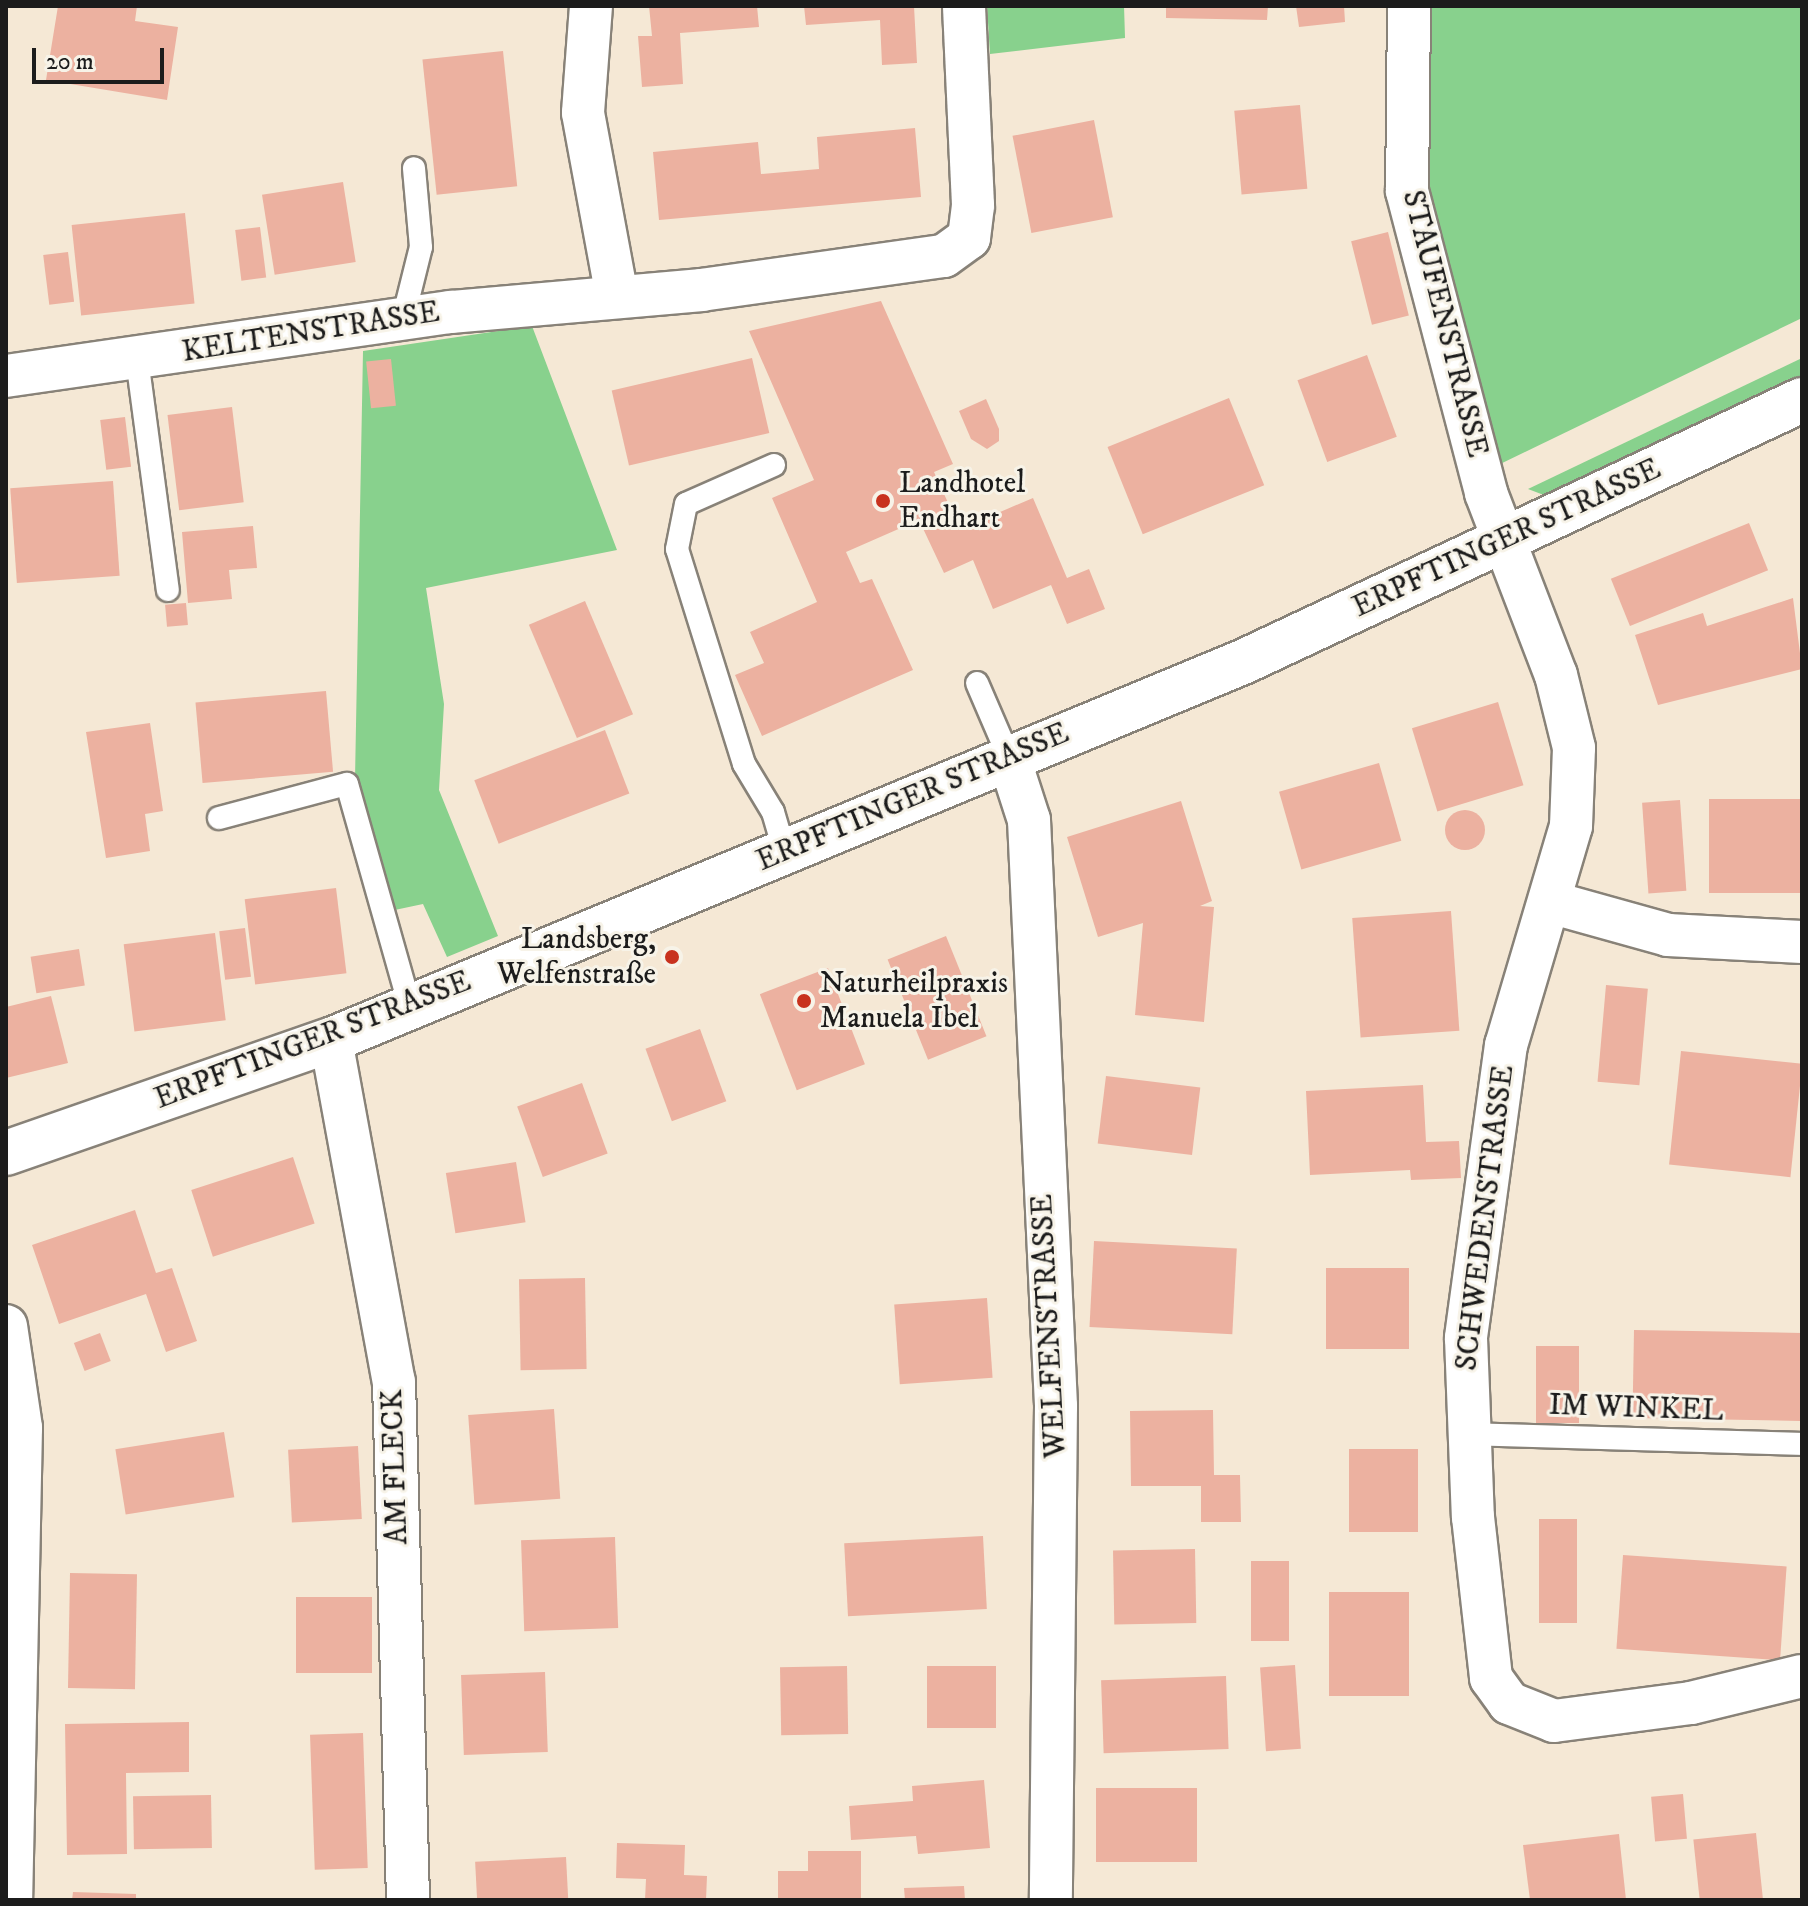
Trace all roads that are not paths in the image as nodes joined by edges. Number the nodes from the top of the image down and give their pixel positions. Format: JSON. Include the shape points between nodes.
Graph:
{"nodes":[{"id":1,"x":591,"y":6,"type":"edge"},
{"id":2,"x":964,"y":6,"type":"edge"},
{"id":3,"x":1409,"y":6,"type":"edge"},
{"id":4,"x":414,"y":168,"type":"dead end"},
{"id":5,"x":617,"y":297,"type":"junction"},
{"id":6,"x":403,"y":319,"type":"junction"},
{"id":7,"x":137,"y":359,"type":"junction"},
{"id":8,"x":6,"y":376,"type":"edge"},
{"id":9,"x":1802,"y":400,"type":"edge"},
{"id":10,"x":774,"y":465,"type":"dead end"},
{"id":11,"x":1502,"y":542,"type":"junction"},
{"id":12,"x":168,"y":590,"type":"dead end"},
{"id":13,"x":977,"y":683,"type":"dead end"},
{"id":14,"x":1008,"y":755,"type":"junction"},
{"id":15,"x":219,"y":818,"type":"dead end"},
{"id":16,"x":785,"y":853,"type":"junction"},
{"id":17,"x":1550,"y":902,"type":"junction"},
{"id":18,"x":1802,"y":942,"type":"edge"},
{"id":19,"x":410,"y":1007,"type":"junction"},
{"id":20,"x":331,"y":1040,"type":"junction"},
{"id":21,"x":6,"y":1153,"type":"edge"},
{"id":22,"x":6,"y":1326,"type":"edge"},
{"id":23,"x":1468,"y":1434,"type":"junction"},
{"id":24,"x":1802,"y":1444,"type":"edge"},
{"id":25,"x":1802,"y":1676,"type":"edge"},
{"id":26,"x":11,"y":1900,"type":"edge"},
{"id":27,"x":408,"y":1900,"type":"edge"},
{"id":28,"x":1051,"y":1900,"type":"edge"}],
"edges":[{"from":1,"to":5,"type":"street","via":[[583,113]]},
{"from":2,"to":5,"type":"street","name":"KELTENSTRASSE","via":[[969,238],[944,256]]},
{"from":3,"to":11,"type":"street","name":"STAUFENSTRASSE","via":[[1407,191]]},
{"from":4,"to":6,"type":"lane","via":[[421,247]]},
{"from":5,"to":6,"type":"street","name":"KELTENSTRASSE"},
{"from":6,"to":7,"type":"street","name":"KELTENSTRASSE"},
{"from":7,"to":8,"type":"street","name":"KELTENSTRASSE"},
{"from":7,"to":12,"type":"lane"},
{"from":9,"to":11,"type":"street","name":"ERPFTINGER STRASSE"},
{"from":10,"to":16,"type":"lane","via":[[686,504],[677,549],[744,764],[773,812]]},
{"from":11,"to":14,"type":"street","name":"ERPFTINGER STRASSE","via":[[1245,661]]},
{"from":11,"to":17,"type":"street","name":"SCHWEDENSTRASSE","via":[[1556,675],[1574,748],[1571,826]]},
{"from":13,"to":14,"type":"lane"},
{"from":14,"to":16,"type":"street","name":"ERPFTINGER STRASSE"},
{"from":14,"to":28,"type":"street","name":"WELFENSTRASSE","via":[[1029,820],[1056,1406]]},
{"from":15,"to":19,"type":"lane","via":[[347,784]]},
{"from":16,"to":19,"type":"street","name":"ERPFTINGER STRASSE"},
{"from":17,"to":18,"type":"street","via":[[1668,935]]},
{"from":17,"to":23,"type":"street","name":"SCHWEDENSTRASSE","via":[[1522,979],[1496,1108],[1466,1338]]},
{"from":19,"to":20,"type":"street","name":"ERPFTINGER STRASSE"},
{"from":20,"to":21,"type":"street","name":"ERPFTINGER STRASSE"},
{"from":20,"to":27,"type":"street","name":"AM FLECK","via":[[394,1382]]},
{"from":22,"to":26,"type":"street","via":[[21,1428]]},
{"from":23,"to":24,"type":"lane","name":"IM WINKEL"},
{"from":23,"to":25,"type":"street","name":"SCHWEDENSTRASSE","via":[[1491,1678],[1509,1703],[1554,1721],[1691,1703]]}]}
